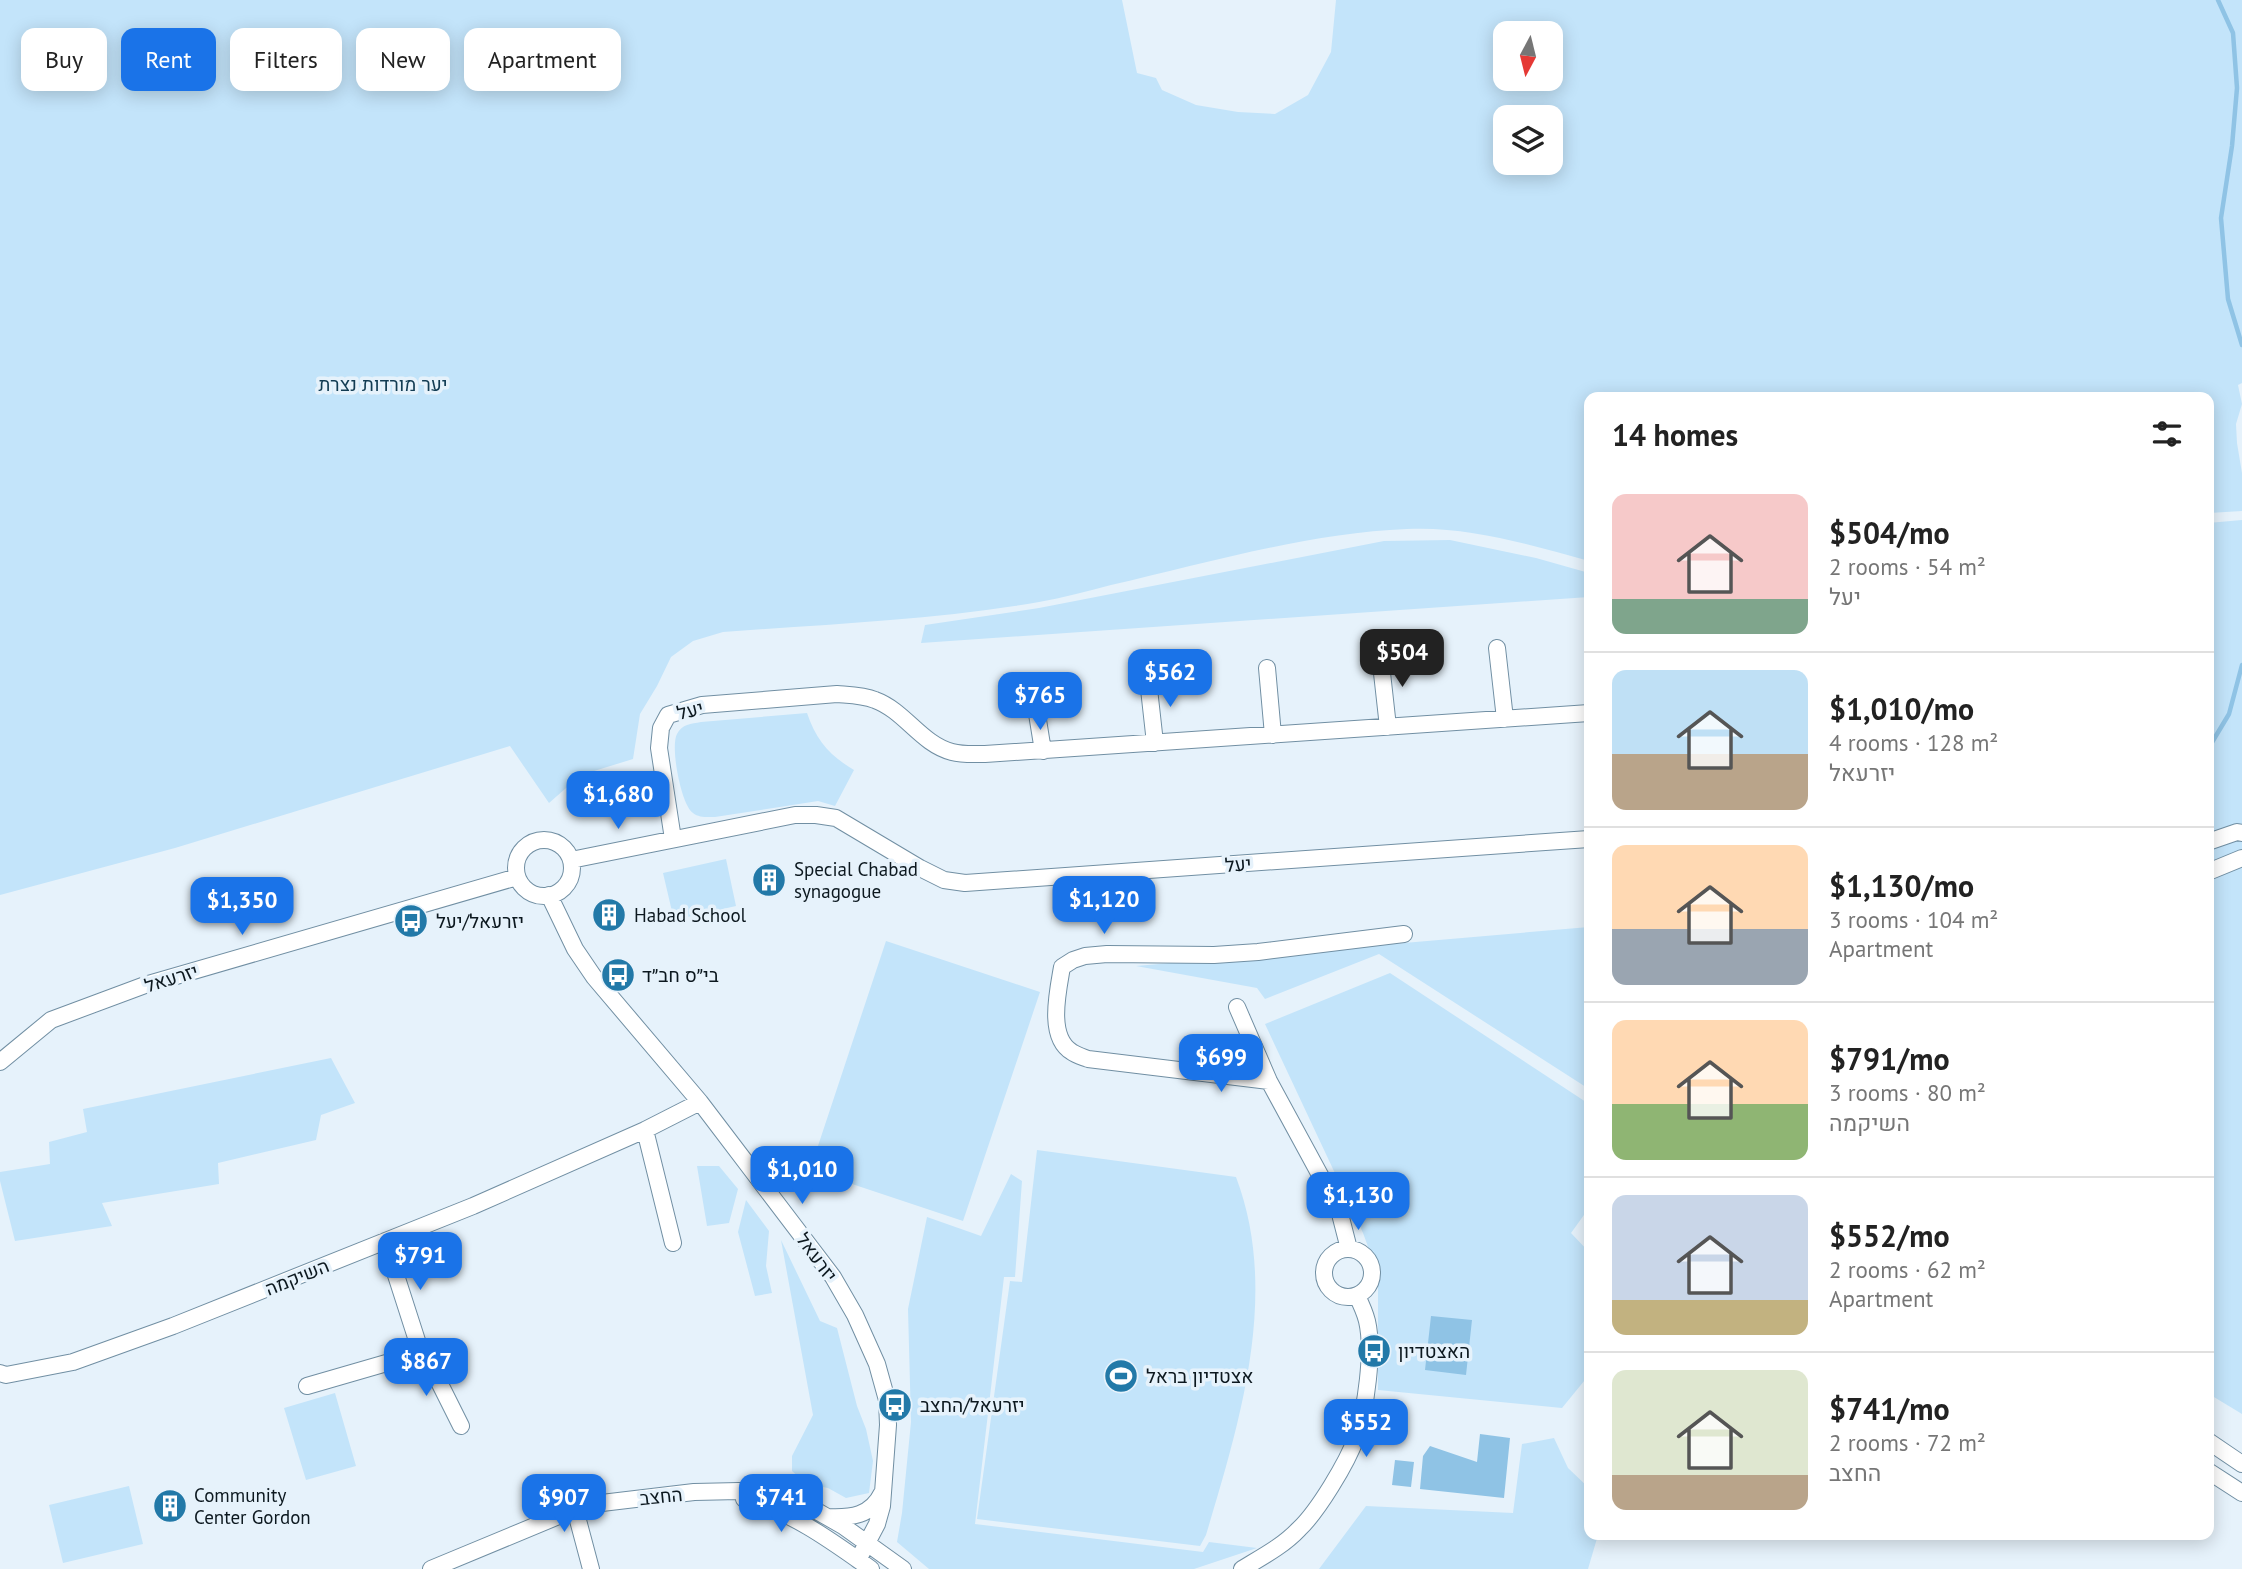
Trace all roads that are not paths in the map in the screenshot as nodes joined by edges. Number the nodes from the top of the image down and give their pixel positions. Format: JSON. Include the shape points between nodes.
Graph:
{"nodes":[{"id":1,"x":1497,"y":648,"type":"dead end"},
{"id":2,"x":1380,"y":655,"type":"dead end"},
{"id":3,"x":1267,"y":668,"type":"dead end"},
{"id":4,"x":1148,"y":680,"type":"dead end"},
{"id":5,"x":1033,"y":689,"type":"dead end"},
{"id":6,"x":1584,"y":713,"type":"edge"},
{"id":7,"x":1505,"y":719,"type":"junction"},
{"id":8,"x":1388,"y":727,"type":"junction"},
{"id":9,"x":1273,"y":735,"type":"junction"},
{"id":10,"x":1155,"y":743,"type":"junction"},
{"id":11,"x":1042,"y":751,"type":"junction"},
{"id":12,"x":2242,"y":833,"type":"edge"},
{"id":13,"x":673,"y":839,"type":"junction"},
{"id":14,"x":1584,"y":839,"type":"edge"},
{"id":15,"x":2214,"y":840,"type":"edge"},
{"id":16,"x":2242,"y":858,"type":"edge"},
{"id":17,"x":570,"y":860,"type":"junction"},
{"id":18,"x":2214,"y":870,"type":"edge"},
{"id":19,"x":517,"y":877,"type":"junction"},
{"id":20,"x":549,"y":895,"type":"junction"},
{"id":21,"x":1404,"y":934,"type":"dead end"},
{"id":22,"x":1237,"y":1007,"type":"dead end"},
{"id":23,"x":0,"y":1062,"type":"edge"},
{"id":24,"x":1269,"y":1081,"type":"junction"},
{"id":25,"x":700,"y":1102,"type":"junction"},
{"id":26,"x":645,"y":1130,"type":"junction"},
{"id":27,"x":385,"y":1241,"type":"junction"},
{"id":28,"x":673,"y":1243,"type":"dead end"},
{"id":29,"x":1349,"y":1249,"type":"junction"},
{"id":30,"x":1357,"y":1296,"type":"junction"},
{"id":31,"x":421,"y":1353,"type":"junction"},
{"id":32,"x":0,"y":1373,"type":"edge"},
{"id":33,"x":307,"y":1386,"type":"dead end"},
{"id":34,"x":461,"y":1426,"type":"dead end"},
{"id":35,"x":2214,"y":1445,"type":"edge"},
{"id":36,"x":2242,"y":1464,"type":"edge"},
{"id":37,"x":2214,"y":1475,"type":"edge"},
{"id":38,"x":883,"y":1491,"type":"junction"},
{"id":39,"x":694,"y":1492,"type":"junction"},
{"id":40,"x":2242,"y":1493,"type":"edge"},
{"id":41,"x":575,"y":1509,"type":"junction"},
{"id":42,"x":828,"y":1517,"type":"junction"},
{"id":43,"x":868,"y":1544,"type":"junction"},
{"id":44,"x":865,"y":1564,"type":"edge"},
{"id":45,"x":431,"y":1569,"type":"edge"},
{"id":46,"x":591,"y":1569,"type":"edge"},
{"id":47,"x":903,"y":1569,"type":"edge"},
{"id":48,"x":1242,"y":1569,"type":"edge"}],
"edges":[{"from":1,"to":7,"type":"street"},
{"from":2,"to":8,"type":"street"},
{"from":3,"to":9,"type":"street"},
{"from":4,"to":10,"type":"street"},
{"from":5,"to":11,"type":"street"},
{"from":6,"to":7,"type":"street","name":"יעל"},
{"from":7,"to":8,"type":"street","name":"יעל"},
{"from":8,"to":9,"type":"street","name":"יעל"},
{"from":9,"to":10,"type":"street","name":"יעל"},
{"from":10,"to":11,"type":"street","name":"יעל"},
{"from":11,"to":13,"type":"street","name":"יעל","via":[[951,752],[928,740],[886,705],[858,696],[702,705],[668,715],[661,728]]},
{"from":12,"to":15,"type":"street"},
{"from":13,"to":14,"type":"street","name":"יעל","via":[[816,814],[836,818],[944,880],[965,883]]},
{"from":13,"to":17,"type":"street"},
{"from":16,"to":18,"type":"street"},
{"from":17,"to":19,"type":"street","via":[[555,843],[537,841],[522,850]]},
{"from":17,"to":20,"type":"street","via":[[569,881]]},
{"from":19,"to":20,"type":"street","via":[[529,891]]},
{"from":19,"to":23,"type":"street","name":"יזרעאל","via":[[145,985],[51,1020]]},
{"from":20,"to":25,"type":"street","name":"יזרעאל","via":[[594,977]]},
{"from":21,"to":24,"type":"street","via":[[1247,953],[1085,956],[1062,967],[1056,1029],[1069,1051],[1088,1059]]},
{"from":22,"to":24,"type":"street"},
{"from":24,"to":29,"type":"street","via":[[1339,1210]]},
{"from":25,"to":26,"type":"street","name":"השיקמה"},
{"from":25,"to":38,"type":"street","name":"יזרעאל","via":[[832,1277],[855,1315],[887,1400]]},
{"from":26,"to":27,"type":"street","name":"השיקמה"},
{"from":26,"to":28,"type":"street"},
{"from":27,"to":31,"type":"street"},
{"from":27,"to":32,"type":"street","name":"השיקמה","via":[[74,1362]]},
{"from":29,"to":30,"type":"street","via":[[1368,1259],[1373,1273],[1368,1287]]},
{"from":29,"to":30,"type":"street","via":[[1328,1259],[1323,1274],[1334,1294]]},
{"from":30,"to":48,"type":"street","via":[[1367,1320],[1369,1361],[1356,1439],[1318,1507],[1299,1530]]},
{"from":31,"to":33,"type":"street"},
{"from":31,"to":34,"type":"street"},
{"from":35,"to":36,"type":"street"},
{"from":37,"to":40,"type":"street"},
{"from":38,"to":42,"type":"street","via":[[877,1503],[858,1516]]},
{"from":38,"to":43,"type":"street","name":"יזרעאל"},
{"from":39,"to":41,"type":"street","name":"החצב","via":[[585,1504]]},
{"from":39,"to":42,"type":"street","name":"החצב","via":[[769,1495]]},
{"from":39,"to":44,"type":"street","name":"החצב","via":[[738,1498],[776,1511]]},
{"from":41,"to":45,"type":"street","name":"החצב"},
{"from":41,"to":46,"type":"street"},
{"from":42,"to":43,"type":"street","name":"החצב"},
{"from":43,"to":44,"type":"street","name":"יזרעאל"},
{"from":43,"to":47,"type":"street","name":"החצב"}]}
